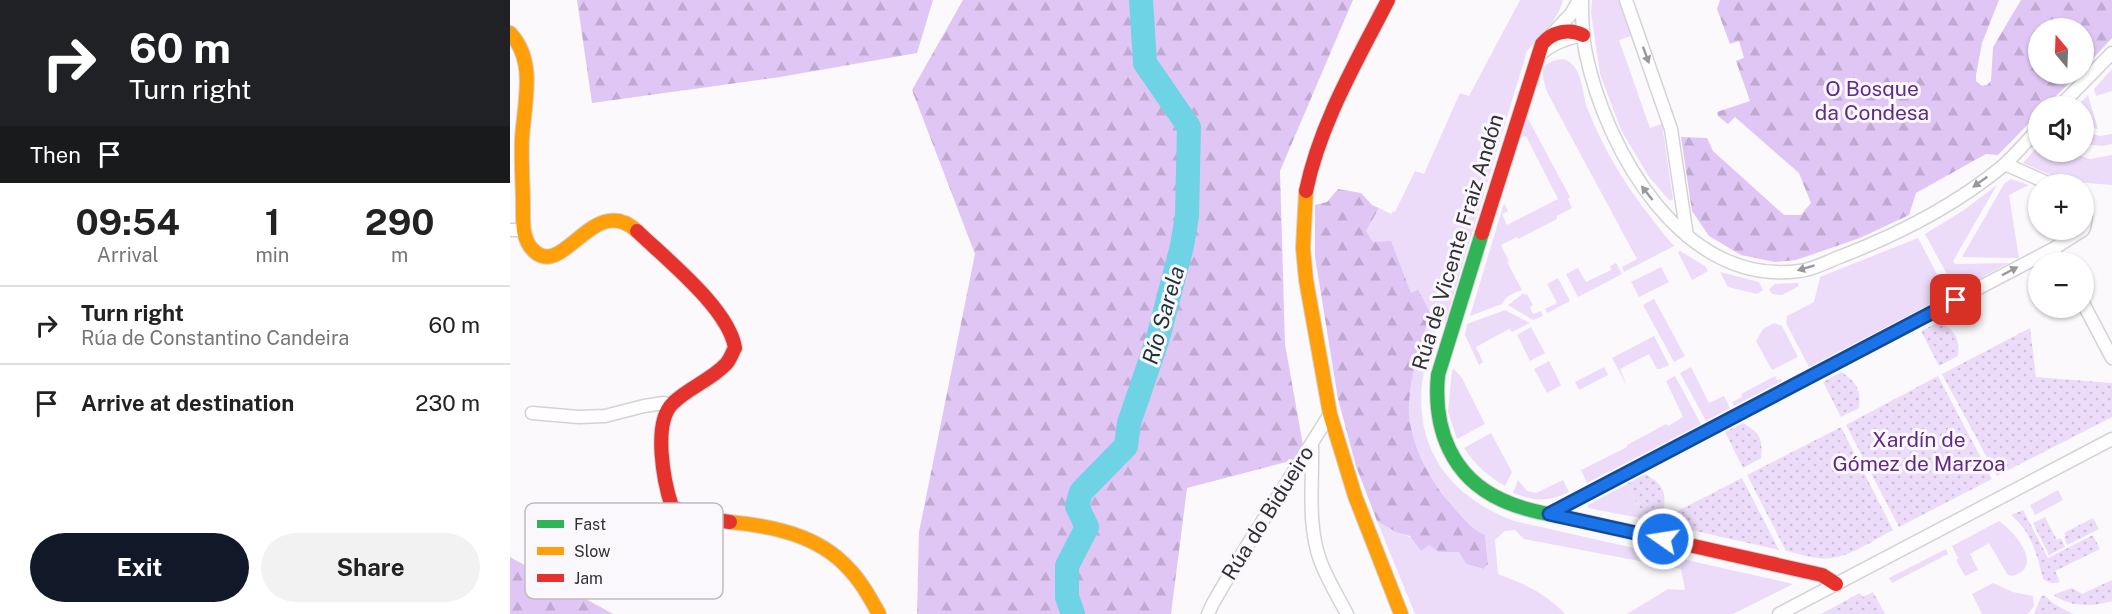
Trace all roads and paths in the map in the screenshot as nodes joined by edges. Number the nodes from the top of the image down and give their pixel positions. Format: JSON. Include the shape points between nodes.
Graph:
{"nodes":[{"id":1,"x":1388,"y":0,"type":"edge"},
{"id":2,"x":1580,"y":0,"type":"edge"},
{"id":3,"x":1626,"y":0,"type":"edge"},
{"id":4,"x":510,"y":33,"type":"edge"},
{"id":5,"x":1583,"y":35,"type":"junction"},
{"id":6,"x":1543,"y":42,"type":"junction"},
{"id":7,"x":2112,"y":52,"type":"edge"},
{"id":8,"x":1536,"y":58,"type":"junction"},
{"id":9,"x":2070,"y":96,"type":"edge"},
{"id":10,"x":523,"y":128,"type":"junction"},
{"id":11,"x":510,"y":136,"type":"edge"},
{"id":12,"x":2028,"y":140,"type":"edge"},
{"id":13,"x":2005,"y":164,"type":"junction"},
{"id":14,"x":2028,"y":174,"type":"edge"},
{"id":15,"x":517,"y":230,"type":"edge"},
{"id":16,"x":1687,"y":236,"type":"junction"},
{"id":17,"x":2066,"y":240,"type":"edge"},
{"id":18,"x":2053,"y":249,"type":"junction"},
{"id":19,"x":2055,"y":252,"type":"edge"},
{"id":20,"x":2091,"y":318,"type":"edge"},
{"id":21,"x":2112,"y":358,"type":"edge"},
{"id":22,"x":670,"y":406,"type":"junction"},
{"id":23,"x":532,"y":413,"type":"dead end"},
{"id":24,"x":1330,"y":414,"type":"junction"},
{"id":25,"x":2112,"y":439,"type":"edge"},
{"id":26,"x":1312,"y":444,"type":"junction"},
{"id":27,"x":670,"y":503,"type":"edge"},
{"id":28,"x":1549,"y":514,"type":"junction"},
{"id":29,"x":723,"y":521,"type":"edge"},
{"id":30,"x":1836,"y":584,"type":"junction"},
{"id":31,"x":879,"y":614,"type":"edge"},
{"id":32,"x":1209,"y":614,"type":"edge"},
{"id":33,"x":1347,"y":614,"type":"edge"},
{"id":34,"x":1401,"y":614,"type":"edge"},
{"id":35,"x":1779,"y":614,"type":"edge"}],
"edges":[{"from":1,"to":24,"type":"street","via":[[1314,155],[1306,190],[1306,280]]},
{"from":2,"to":5,"type":"street"},
{"from":2,"to":6,"type":"street","name":"Rúa de Vicente Fraiz Andón"},
{"from":3,"to":16,"type":"street","one_way":true,"via":[[1671,129]]},
{"from":4,"to":10,"type":"street","via":[[525,57]]},
{"from":5,"to":6,"type":"street","via":[[1577,31],[1561,32]]},
{"from":5,"to":8,"type":"street","via":[[1547,48]]},
{"from":16,"to":5,"type":"street","one_way":true,"via":[[1640,183],[1614,138],[1596,92]]},
{"from":6,"to":8,"type":"street","name":"Rúa de Vicente Fraiz Andón"},
{"from":7,"to":9,"type":"street"},
{"from":8,"to":28,"type":"street","name":"Rúa de Vicente Fraiz Andón","via":[[1440,364],[1435,402],[1443,438],[1472,481],[1506,502]]},
{"from":10,"to":11,"type":"street"},
{"from":10,"to":15,"type":"street"},
{"from":12,"to":13,"type":"street"},
{"from":13,"to":14,"type":"street"},
{"from":13,"to":16,"type":"street","one_way":true,"via":[[1914,224],[1800,272],[1761,271],[1737,264]]},
{"from":15,"to":22,"type":"street","via":[[543,258],[550,259],[588,228],[617,220],[641,235],[702,296],[727,326],[735,348],[726,364]]},
{"from":17,"to":18,"type":"street"},
{"from":18,"to":19,"type":"street"},
{"from":28,"to":18,"type":"street","one_way":true},
{"from":20,"to":21,"type":"street"},
{"from":22,"to":23,"type":"street","via":[[644,406],[605,416]]},
{"from":22,"to":27,"type":"street","via":[[664,422],[662,451],[663,478]]},
{"from":24,"to":26,"type":"street","name":"Rúa do Bidueiro"},
{"from":24,"to":34,"type":"street","via":[[1355,496]]},
{"from":25,"to":30,"type":"street"},
{"from":26,"to":32,"type":"street","name":"Rúa do Bidueiro","via":[[1283,486]]},
{"from":26,"to":33,"type":"street","via":[[1316,545]]},
{"from":28,"to":30,"type":"street","name":"Rúa de Vicente Fraiz Andón","via":[[1822,575]]},
{"from":29,"to":31,"type":"street","via":[[798,534],[841,560],[861,583]]},
{"from":30,"to":35,"type":"street"}]}
